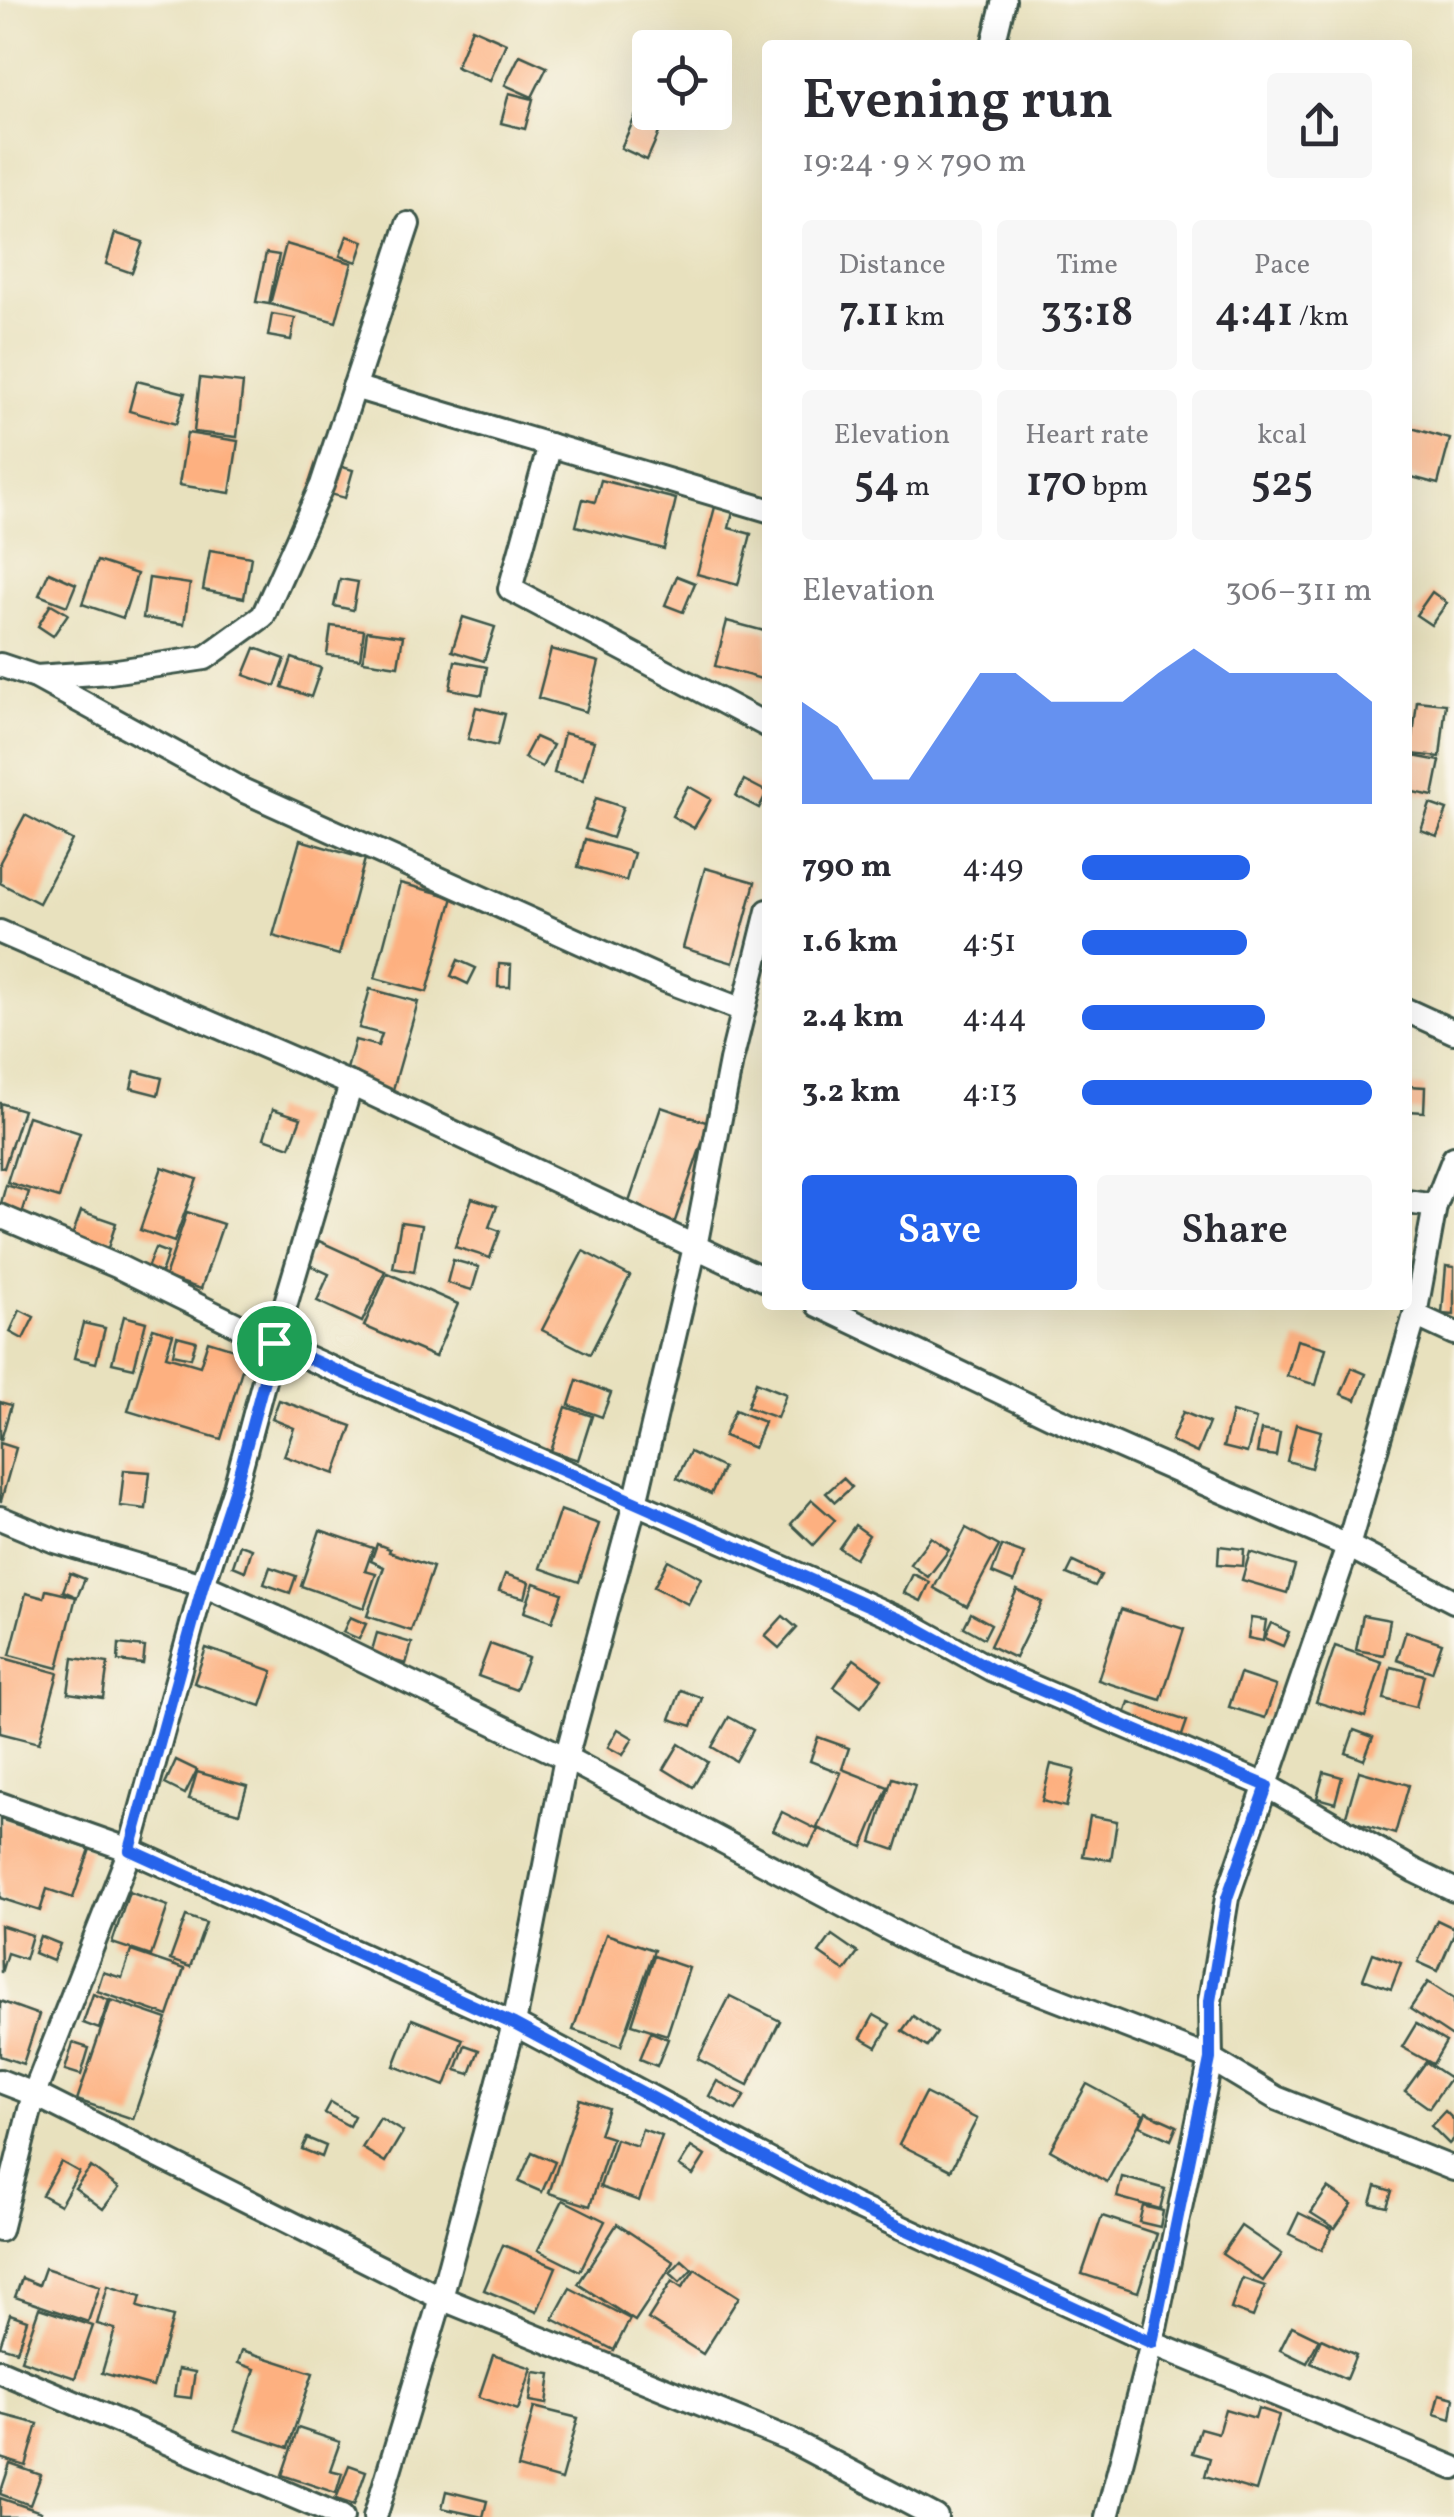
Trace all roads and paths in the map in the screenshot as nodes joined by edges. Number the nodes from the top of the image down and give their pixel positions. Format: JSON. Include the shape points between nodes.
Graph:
{"nodes":[{"id":1,"x":1004,"y":0,"type":"edge"},
{"id":2,"x":994,"y":40,"type":"edge"},
{"id":3,"x":408,"y":224,"type":"dead end"},
{"id":4,"x":354,"y":387,"type":"junction"},
{"id":5,"x":550,"y":445,"type":"junction"},
{"id":6,"x":762,"y":508,"type":"edge"},
{"id":7,"x":0,"y":665,"type":"edge"},
{"id":8,"x":36,"y":677,"type":"junction"},
{"id":9,"x":762,"y":723,"type":"edge"},
{"id":10,"x":0,"y":932,"type":"edge"},
{"id":11,"x":762,"y":957,"type":"edge"},
{"id":12,"x":758,"y":988,"type":"edge"},
{"id":13,"x":743,"y":1010,"type":"junction"},
{"id":14,"x":1412,"y":1013,"type":"edge"},
{"id":15,"x":1454,"y":1032,"type":"edge"},
{"id":16,"x":351,"y":1084,"type":"junction"},
{"id":17,"x":1454,"y":1158,"type":"edge"},
{"id":18,"x":1412,"y":1203,"type":"edge"},
{"id":19,"x":1436,"y":1206,"type":"junction"},
{"id":20,"x":0,"y":1216,"type":"edge"},
{"id":21,"x":695,"y":1247,"type":"junction"},
{"id":22,"x":762,"y":1278,"type":"edge"},
{"id":23,"x":828,"y":1310,"type":"edge"},
{"id":24,"x":1415,"y":1315,"type":"junction"},
{"id":25,"x":1454,"y":1332,"type":"edge"},
{"id":26,"x":274,"y":1343,"type":"junction"},
{"id":27,"x":635,"y":1503,"type":"junction"},
{"id":28,"x":0,"y":1518,"type":"edge"},
{"id":29,"x":1348,"y":1546,"type":"junction"},
{"id":30,"x":203,"y":1585,"type":"junction"},
{"id":31,"x":1454,"y":1601,"type":"edge"},
{"id":32,"x":566,"y":1758,"type":"junction"},
{"id":33,"x":1267,"y":1786,"type":"junction"},
{"id":34,"x":0,"y":1804,"type":"edge"},
{"id":35,"x":130,"y":1850,"type":"junction"},
{"id":36,"x":1454,"y":1890,"type":"edge"},
{"id":37,"x":514,"y":2024,"type":"junction"},
{"id":38,"x":1210,"y":2059,"type":"junction"},
{"id":39,"x":0,"y":2081,"type":"edge"},
{"id":40,"x":34,"y":2094,"type":"junction"},
{"id":41,"x":1454,"y":2169,"type":"edge"},
{"id":42,"x":0,"y":2230,"type":"edge"},
{"id":43,"x":441,"y":2298,"type":"junction"},
{"id":44,"x":1152,"y":2343,"type":"junction"},
{"id":45,"x":0,"y":2371,"type":"edge"},
{"id":46,"x":1454,"y":2468,"type":"edge"},
{"id":47,"x":342,"y":2517,"type":"edge"},
{"id":48,"x":374,"y":2517,"type":"edge"},
{"id":49,"x":936,"y":2517,"type":"edge"},
{"id":50,"x":1106,"y":2517,"type":"edge"}],
"edges":[{"from":1,"to":2,"type":"street"},
{"from":3,"to":4,"type":"street"},
{"from":4,"to":5,"type":"street"},
{"from":4,"to":8,"type":"street","via":[[322,485],[264,616],[205,658]]},
{"from":5,"to":6,"type":"street"},
{"from":5,"to":9,"type":"street","via":[[510,589]]},
{"from":7,"to":8,"type":"street"},
{"from":8,"to":13,"type":"street","via":[[242,790]]},
{"from":10,"to":16,"type":"street"},
{"from":11,"to":12,"type":"street"},
{"from":12,"to":13,"type":"street"},
{"from":13,"to":21,"type":"street"},
{"from":14,"to":15,"type":"street"},
{"from":16,"to":21,"type":"street"},
{"from":16,"to":26,"type":"street"},
{"from":17,"to":19,"type":"street"},
{"from":18,"to":19,"type":"street"},
{"from":19,"to":24,"type":"street"},
{"from":20,"to":26,"type":"street"},
{"from":21,"to":22,"type":"street"},
{"from":21,"to":27,"type":"street"},
{"from":23,"to":29,"type":"street"},
{"from":24,"to":25,"type":"street"},
{"from":24,"to":29,"type":"street"},
{"from":26,"to":27,"type":"street"},
{"from":26,"to":30,"type":"street"},
{"from":27,"to":32,"type":"street"},
{"from":27,"to":33,"type":"street","via":[[906,1622],[991,1669]]},
{"from":28,"to":30,"type":"street"},
{"from":29,"to":31,"type":"street"},
{"from":29,"to":33,"type":"street"},
{"from":30,"to":32,"type":"street"},
{"from":30,"to":35,"type":"street"},
{"from":32,"to":37,"type":"street"},
{"from":32,"to":38,"type":"street","via":[[922,1947]]},
{"from":33,"to":36,"type":"street"},
{"from":33,"to":38,"type":"street","via":[[1227,1898],[1210,2001]]},
{"from":34,"to":35,"type":"street"},
{"from":35,"to":37,"type":"street"},
{"from":35,"to":40,"type":"street"},
{"from":37,"to":43,"type":"street"},
{"from":37,"to":44,"type":"street","via":[[853,2205]]},
{"from":38,"to":41,"type":"street","via":[[1276,2098]]},
{"from":38,"to":44,"type":"street"},
{"from":39,"to":40,"type":"street"},
{"from":40,"to":42,"type":"street"},
{"from":40,"to":43,"type":"street"},
{"from":43,"to":48,"type":"street"},
{"from":43,"to":49,"type":"street","via":[[790,2440]]},
{"from":44,"to":46,"type":"street"},
{"from":44,"to":50,"type":"street"},
{"from":45,"to":47,"type":"street"}]}
